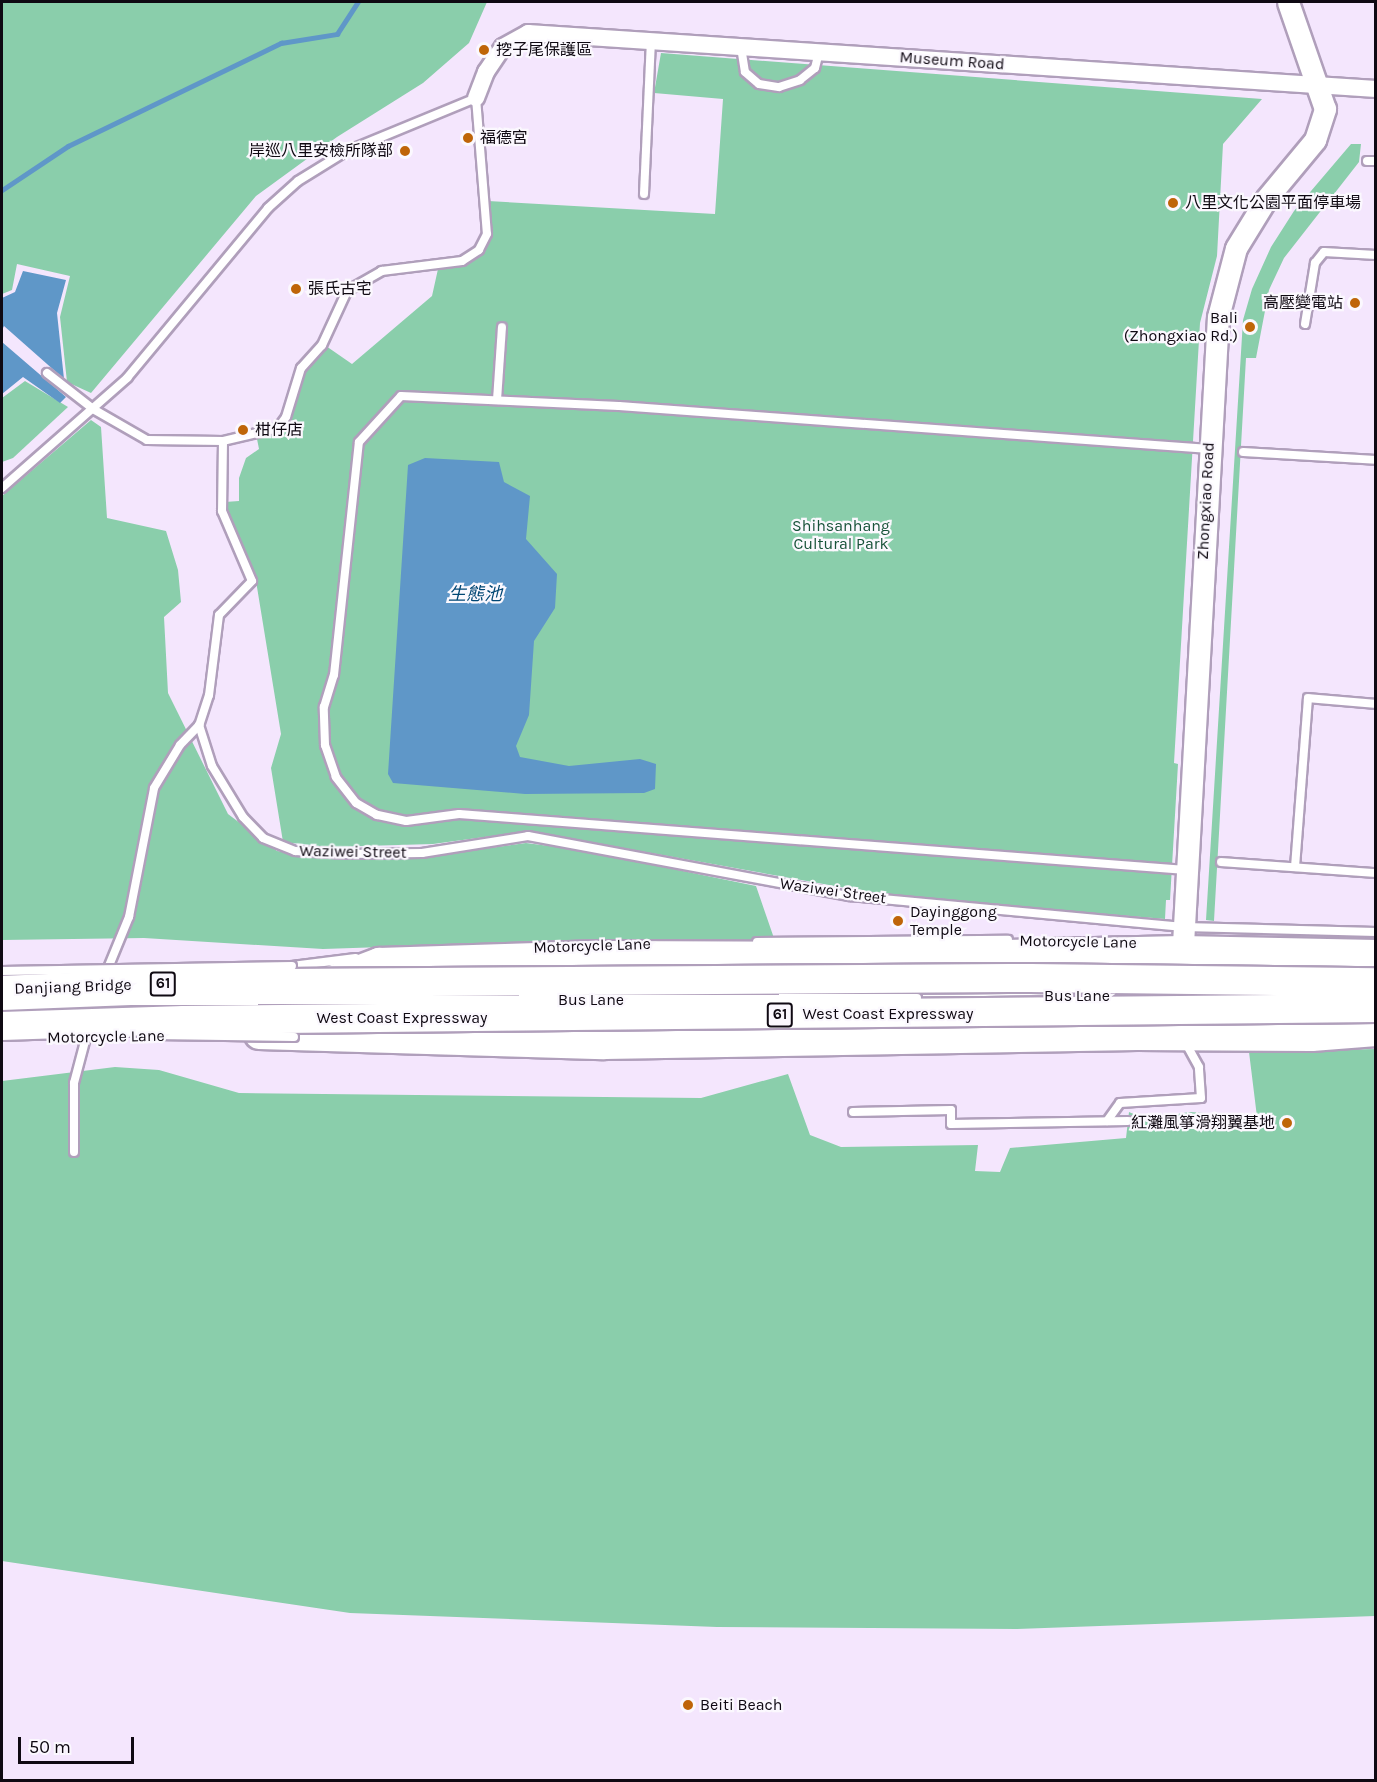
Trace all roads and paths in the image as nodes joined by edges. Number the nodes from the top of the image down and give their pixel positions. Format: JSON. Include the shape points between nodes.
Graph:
{"nodes":[{"id":1,"x":1288,"y":2,"type":"edge"},
{"id":2,"x":651,"y":41,"type":"junction"},
{"id":3,"x":741,"y":47,"type":"junction"},
{"id":4,"x":819,"y":52,"type":"junction"},
{"id":5,"x":1319,"y":85,"type":"junction"},
{"id":6,"x":1376,"y":88,"type":"edge"},
{"id":7,"x":476,"y":98,"type":"junction"},
{"id":8,"x":644,"y":194,"type":"dead end"},
{"id":9,"x":1376,"y":255,"type":"edge"},
{"id":10,"x":1305,"y":324,"type":"dead end"},
{"id":11,"x":502,"y":327,"type":"dead end"},
{"id":12,"x":47,"y":373,"type":"dead end"},
{"id":13,"x":497,"y":400,"type":"junction"},
{"id":14,"x":93,"y":409,"type":"junction"},
{"id":15,"x":223,"y":441,"type":"junction"},
{"id":16,"x":1209,"y":449,"type":"junction"},
{"id":17,"x":1243,"y":452,"type":"dead end"},
{"id":18,"x":1376,"y":460,"type":"edge"},
{"id":19,"x":2,"y":488,"type":"edge"},
{"id":20,"x":1376,"y":704,"type":"edge"},
{"id":21,"x":199,"y":725,"type":"junction"},
{"id":22,"x":1221,"y":862,"type":"dead end"},
{"id":23,"x":1295,"y":867,"type":"junction"},
{"id":24,"x":1187,"y":870,"type":"junction"},
{"id":25,"x":1376,"y":873,"type":"edge"},
{"id":26,"x":1376,"y":932,"type":"edge"},
{"id":27,"x":1183,"y":938,"type":"junction"},
{"id":28,"x":1023,"y":940,"type":"dead end"},
{"id":29,"x":1071,"y":941,"type":"dead end"},
{"id":30,"x":751,"y":942,"type":"dead end"},
{"id":31,"x":645,"y":944,"type":"dead end"},
{"id":32,"x":917,"y":947,"type":"junction"},
{"id":33,"x":1376,"y":954,"type":"edge"},
{"id":34,"x":2,"y":971,"type":"edge"},
{"id":35,"x":1376,"y":982,"type":"edge"},
{"id":36,"x":325,"y":983,"type":"junction"},
{"id":37,"x":2,"y":990,"type":"edge"},
{"id":38,"x":1181,"y":996,"type":"junction"},
{"id":39,"x":2,"y":1006,"type":"edge"},
{"id":40,"x":1376,"y":1008,"type":"edge"},
{"id":41,"x":184,"y":1020,"type":"junction"},
{"id":42,"x":2,"y":1026,"type":"edge"},
{"id":43,"x":1376,"y":1032,"type":"edge"},
{"id":44,"x":138,"y":1034,"type":"dead end"},
{"id":45,"x":92,"y":1036,"type":"dead end"},
{"id":46,"x":70,"y":1037,"type":"dead end"},
{"id":47,"x":1181,"y":1038,"type":"junction"},
{"id":48,"x":922,"y":1045,"type":"junction"},
{"id":49,"x":853,"y":1112,"type":"dead end"},
{"id":50,"x":1107,"y":1121,"type":"junction"},
{"id":51,"x":1128,"y":1121,"type":"dead end"},
{"id":52,"x":74,"y":1152,"type":"dead end"}],
"edges":[{"from":1,"to":5,"type":"street","name":"Zhongxiao Road"},
{"from":2,"to":3,"type":"street","name":"Museum Road"},
{"from":2,"to":7,"type":"street","name":"Museum Road","via":[[528,33],[503,47],[486,72]]},
{"from":2,"to":8,"type":"lane"},
{"from":3,"to":4,"type":"street","name":"Museum Road"},
{"from":3,"to":4,"type":"lane","via":[[746,72],[759,84],[779,87],[800,80],[815,68]]},
{"from":4,"to":5,"type":"street","name":"Museum Road"},
{"from":5,"to":6,"type":"street","name":"Museum Road"},
{"from":5,"to":16,"type":"street","name":"Zhongxiao Road","via":[[1325,109],[1321,131],[1249,224],[1226,274],[1218,317]]},
{"from":7,"to":14,"type":"lane","via":[[345,152],[298,181],[268,208],[127,378]]},
{"from":7,"to":15,"type":"lane","via":[[487,234],[479,250],[462,261],[382,271],[347,291],[322,345],[301,368],[286,417],[278,428]]},
{"from":9,"to":10,"type":"lane","via":[[1324,252],[1315,263]]},
{"from":11,"to":13,"type":"lane"},
{"from":12,"to":14,"type":"lane"},
{"from":13,"to":16,"type":"lane"},
{"from":13,"to":24,"type":"lane","via":[[401,396],[359,442],[334,675],[324,707],[325,745],[336,777],[356,803],[377,815],[406,821],[459,814]]},
{"from":14,"to":15,"type":"lane","via":[[147,440]]},
{"from":14,"to":19,"type":"lane"},
{"from":15,"to":21,"type":"lane","via":[[222,511],[241,547],[252,581],[219,615],[209,695]]},
{"from":16,"to":24,"type":"street","name":"Zhongxiao Road"},
{"from":17,"to":18,"type":"lane"},
{"from":20,"to":23,"type":"lane","via":[[1308,698]]},
{"from":21,"to":27,"type":"lane","name":"Waziwei Street","via":[[212,766],[243,817],[263,838],[295,851],[422,853],[528,836],[850,896]]},
{"from":21,"to":52,"type":"lane","via":[[180,745],[154,788],[129,917],[81,1046],[74,1083]]},
{"from":22,"to":23,"type":"lane"},
{"from":23,"to":25,"type":"lane"},
{"from":24,"to":27,"type":"street","name":"Zhongxiao Road"},
{"from":26,"to":27,"type":"lane"},
{"from":27,"to":29,"type":"lane","name":"Motorcycle Lane","via":[[1154,943]]},
{"from":27,"to":32,"type":"highway"},
{"from":27,"to":33,"type":"highway"},
{"from":27,"to":38,"type":"street","name":"Zhongxiao Road"},
{"from":28,"to":32,"type":"lane","name":"Motorcycle Lane"},
{"from":30,"to":32,"type":"lane","name":"Motorcycle Lane"},
{"from":31,"to":34,"type":"lane","name":"Motorcycle Lane","bridge":true,"via":[[384,955],[291,966]]},
{"from":32,"to":36,"type":"highway","via":[[379,962]]},
{"from":35,"to":36,"type":"highway","number":"61","bridge":true,"via":[[1018,978]]},
{"from":36,"to":37,"type":"highway","name":"Danjiang Bridge","number":"61","bridge":true},
{"from":38,"to":39,"type":"lane","name":"Bus Lane","bridge":true,"via":[[131,1001]]},
{"from":38,"to":47,"type":"street","name":"Zhongxiao Road"},
{"from":40,"to":41,"type":"highway","name":"West Coast Expressway","number":"61","bridge":true},
{"from":41,"to":42,"type":"highway","number":"61","bridge":true},
{"from":41,"to":48,"type":"highway","bridge":true,"via":[[194,1027],[226,1035],[526,1045]]},
{"from":43,"to":47,"type":"highway"},
{"from":44,"to":48,"type":"lane","name":"Motorcycle Lane","bridge":true,"via":[[600,1053]]},
{"from":45,"to":46,"type":"lane","name":"Motorcycle Lane"},
{"from":47,"to":48,"type":"highway"},
{"from":47,"to":50,"type":"lane","via":[[1199,1067],[1202,1098],[1120,1102]]},
{"from":49,"to":50,"type":"lane","via":[[951,1110],[951,1124]]},
{"from":50,"to":51,"type":"lane"}]}
